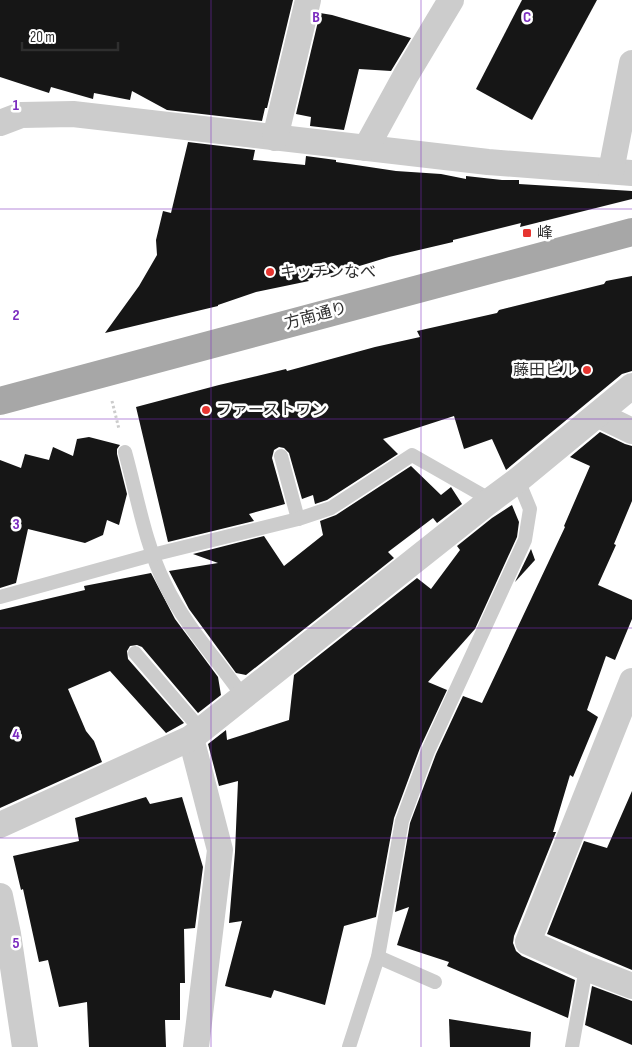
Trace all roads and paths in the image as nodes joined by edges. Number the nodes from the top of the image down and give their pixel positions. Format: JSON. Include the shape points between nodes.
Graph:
{"nodes":[{"id":1,"x":308,"y":0,"type":"edge"},
{"id":2,"x":450,"y":0,"type":"edge"},
{"id":3,"x":632,"y":63,"type":"edge"},
{"id":4,"x":0,"y":123,"type":"edge"},
{"id":5,"x":275,"y":138,"type":"junction"},
{"id":6,"x":366,"y":148,"type":"junction"},
{"id":7,"x":622,"y":172,"type":"edge"},
{"id":8,"x":632,"y":232,"type":"edge"},
{"id":9,"x":104,"y":373,"type":"junction"},
{"id":10,"x":632,"y":386,"type":"edge"},
{"id":11,"x":0,"y":401,"type":"edge"},
{"id":12,"x":599,"y":415,"type":"junction"},
{"id":13,"x":632,"y":431,"type":"edge"},
{"id":14,"x":125,"y":452,"type":"joint"},
{"id":15,"x":281,"y":456,"type":"dead end"},
{"id":16,"x":518,"y":480,"type":"junction"},
{"id":17,"x":491,"y":500,"type":"junction"},
{"id":18,"x":298,"y":519,"type":"junction"},
{"id":19,"x":152,"y":555,"type":"junction"},
{"id":20,"x":0,"y":597,"type":"edge"},
{"id":21,"x":135,"y":653,"type":"dead end"},
{"id":22,"x":632,"y":681,"type":"edge"},
{"id":23,"x":244,"y":698,"type":"junction"},
{"id":24,"x":196,"y":734,"type":"junction"},
{"id":25,"x":0,"y":825,"type":"edge"},
{"id":26,"x":0,"y":896,"type":"edge"},
{"id":27,"x":378,"y":957,"type":"junction"},
{"id":28,"x":586,"y":968,"type":"junction"},
{"id":29,"x":435,"y":982,"type":"dead end"},
{"id":30,"x":632,"y":986,"type":"edge"},
{"id":31,"x":25,"y":1047,"type":"edge"},
{"id":32,"x":196,"y":1047,"type":"edge"},
{"id":33,"x":349,"y":1047,"type":"edge"},
{"id":34,"x":572,"y":1047,"type":"edge"}],
"edges":[{"from":1,"to":5,"type":"street"},
{"from":2,"to":6,"type":"street"},
{"from":3,"to":7,"type":"street"},
{"from":4,"to":5,"type":"street","via":[[21,116],[73,114]]},
{"from":5,"to":6,"type":"street"},
{"from":6,"to":7,"type":"street","via":[[488,162]]},
{"from":8,"to":9,"type":"main road","name":"方南通り"},
{"from":9,"to":11,"type":"main road","name":"方南通り"},
{"from":9,"to":14,"type":"path"},
{"from":10,"to":12,"type":"street"},
{"from":12,"to":13,"type":"street"},
{"from":12,"to":16,"type":"street"},
{"from":14,"to":19,"type":"lane"},
{"from":15,"to":18,"type":"lane"},
{"from":16,"to":17,"type":"street"},
{"from":16,"to":27,"type":"lane","via":[[530,509],[525,540],[428,751],[402,821]]},
{"from":17,"to":18,"type":"lane","via":[[412,455],[331,508]]},
{"from":17,"to":23,"type":"street"},
{"from":18,"to":19,"type":"lane"},
{"from":19,"to":20,"type":"lane"},
{"from":19,"to":23,"type":"lane","via":[[187,622]]},
{"from":21,"to":24,"type":"lane"},
{"from":22,"to":28,"type":"street","via":[[528,942]]},
{"from":23,"to":24,"type":"street"},
{"from":24,"to":25,"type":"street"},
{"from":24,"to":32,"type":"street","via":[[220,850]]},
{"from":26,"to":31,"type":"street"},
{"from":27,"to":29,"type":"lane"},
{"from":27,"to":33,"type":"lane"},
{"from":28,"to":30,"type":"street"},
{"from":28,"to":34,"type":"lane"}]}
